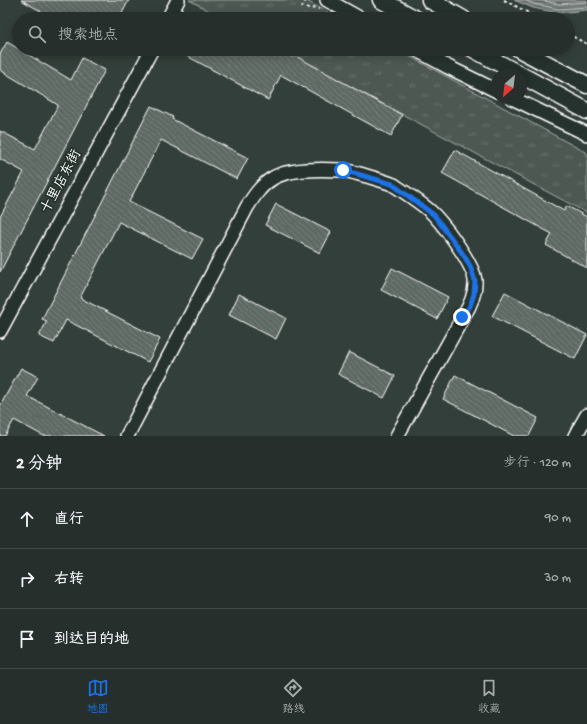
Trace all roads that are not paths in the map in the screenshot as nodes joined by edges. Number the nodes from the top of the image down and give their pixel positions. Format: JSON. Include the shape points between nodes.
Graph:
{"nodes":[{"id":1,"x":178,"y":0,"type":"edge"},
{"id":2,"x":327,"y":0,"type":"edge"},
{"id":3,"x":381,"y":0,"type":"edge"},
{"id":4,"x":430,"y":0,"type":"edge"},
{"id":5,"x":172,"y":12,"type":"edge"},
{"id":6,"x":348,"y":12,"type":"edge"},
{"id":7,"x":403,"y":12,"type":"edge"},
{"id":8,"x":451,"y":12,"type":"edge"},
{"id":9,"x":148,"y":56,"type":"edge"},
{"id":10,"x":428,"y":56,"type":"edge"},
{"id":11,"x":485,"y":56,"type":"edge"},
{"id":12,"x":532,"y":56,"type":"edge"},
{"id":13,"x":507,"y":68,"type":"edge"},
{"id":14,"x":527,"y":79,"type":"edge"},
{"id":15,"x":587,"y":85,"type":"edge"},
{"id":16,"x":491,"y":88,"type":"edge"},
{"id":17,"x":524,"y":104,"type":"edge"},
{"id":18,"x":587,"y":111,"type":"edge"},
{"id":19,"x":587,"y":134,"type":"edge"},
{"id":20,"x":0,"y":331,"type":"edge"},
{"id":21,"x":587,"y":415,"type":"edge"},
{"id":22,"x":127,"y":436,"type":"edge"},
{"id":23,"x":397,"y":436,"type":"edge"},
{"id":24,"x":575,"y":436,"type":"edge"}],
"edges":[{"from":1,"to":5,"type":"street"},
{"from":2,"to":6,"type":"street"},
{"from":3,"to":7,"type":"main road"},
{"from":4,"to":8,"type":"main road"},
{"from":9,"to":20,"type":"street","name":"十里店东街"},
{"from":10,"to":16,"type":"street"},
{"from":11,"to":13,"type":"main road"},
{"from":12,"to":15,"type":"main road"},
{"from":14,"to":18,"type":"main road"},
{"from":17,"to":19,"type":"street"},
{"from":21,"to":24,"type":"street"},
{"from":22,"to":23,"type":"street","via":[[257,190],[273,178],[291,171],[343,170],[392,184],[434,215],[465,257],[475,281],[470,306]]}]}
